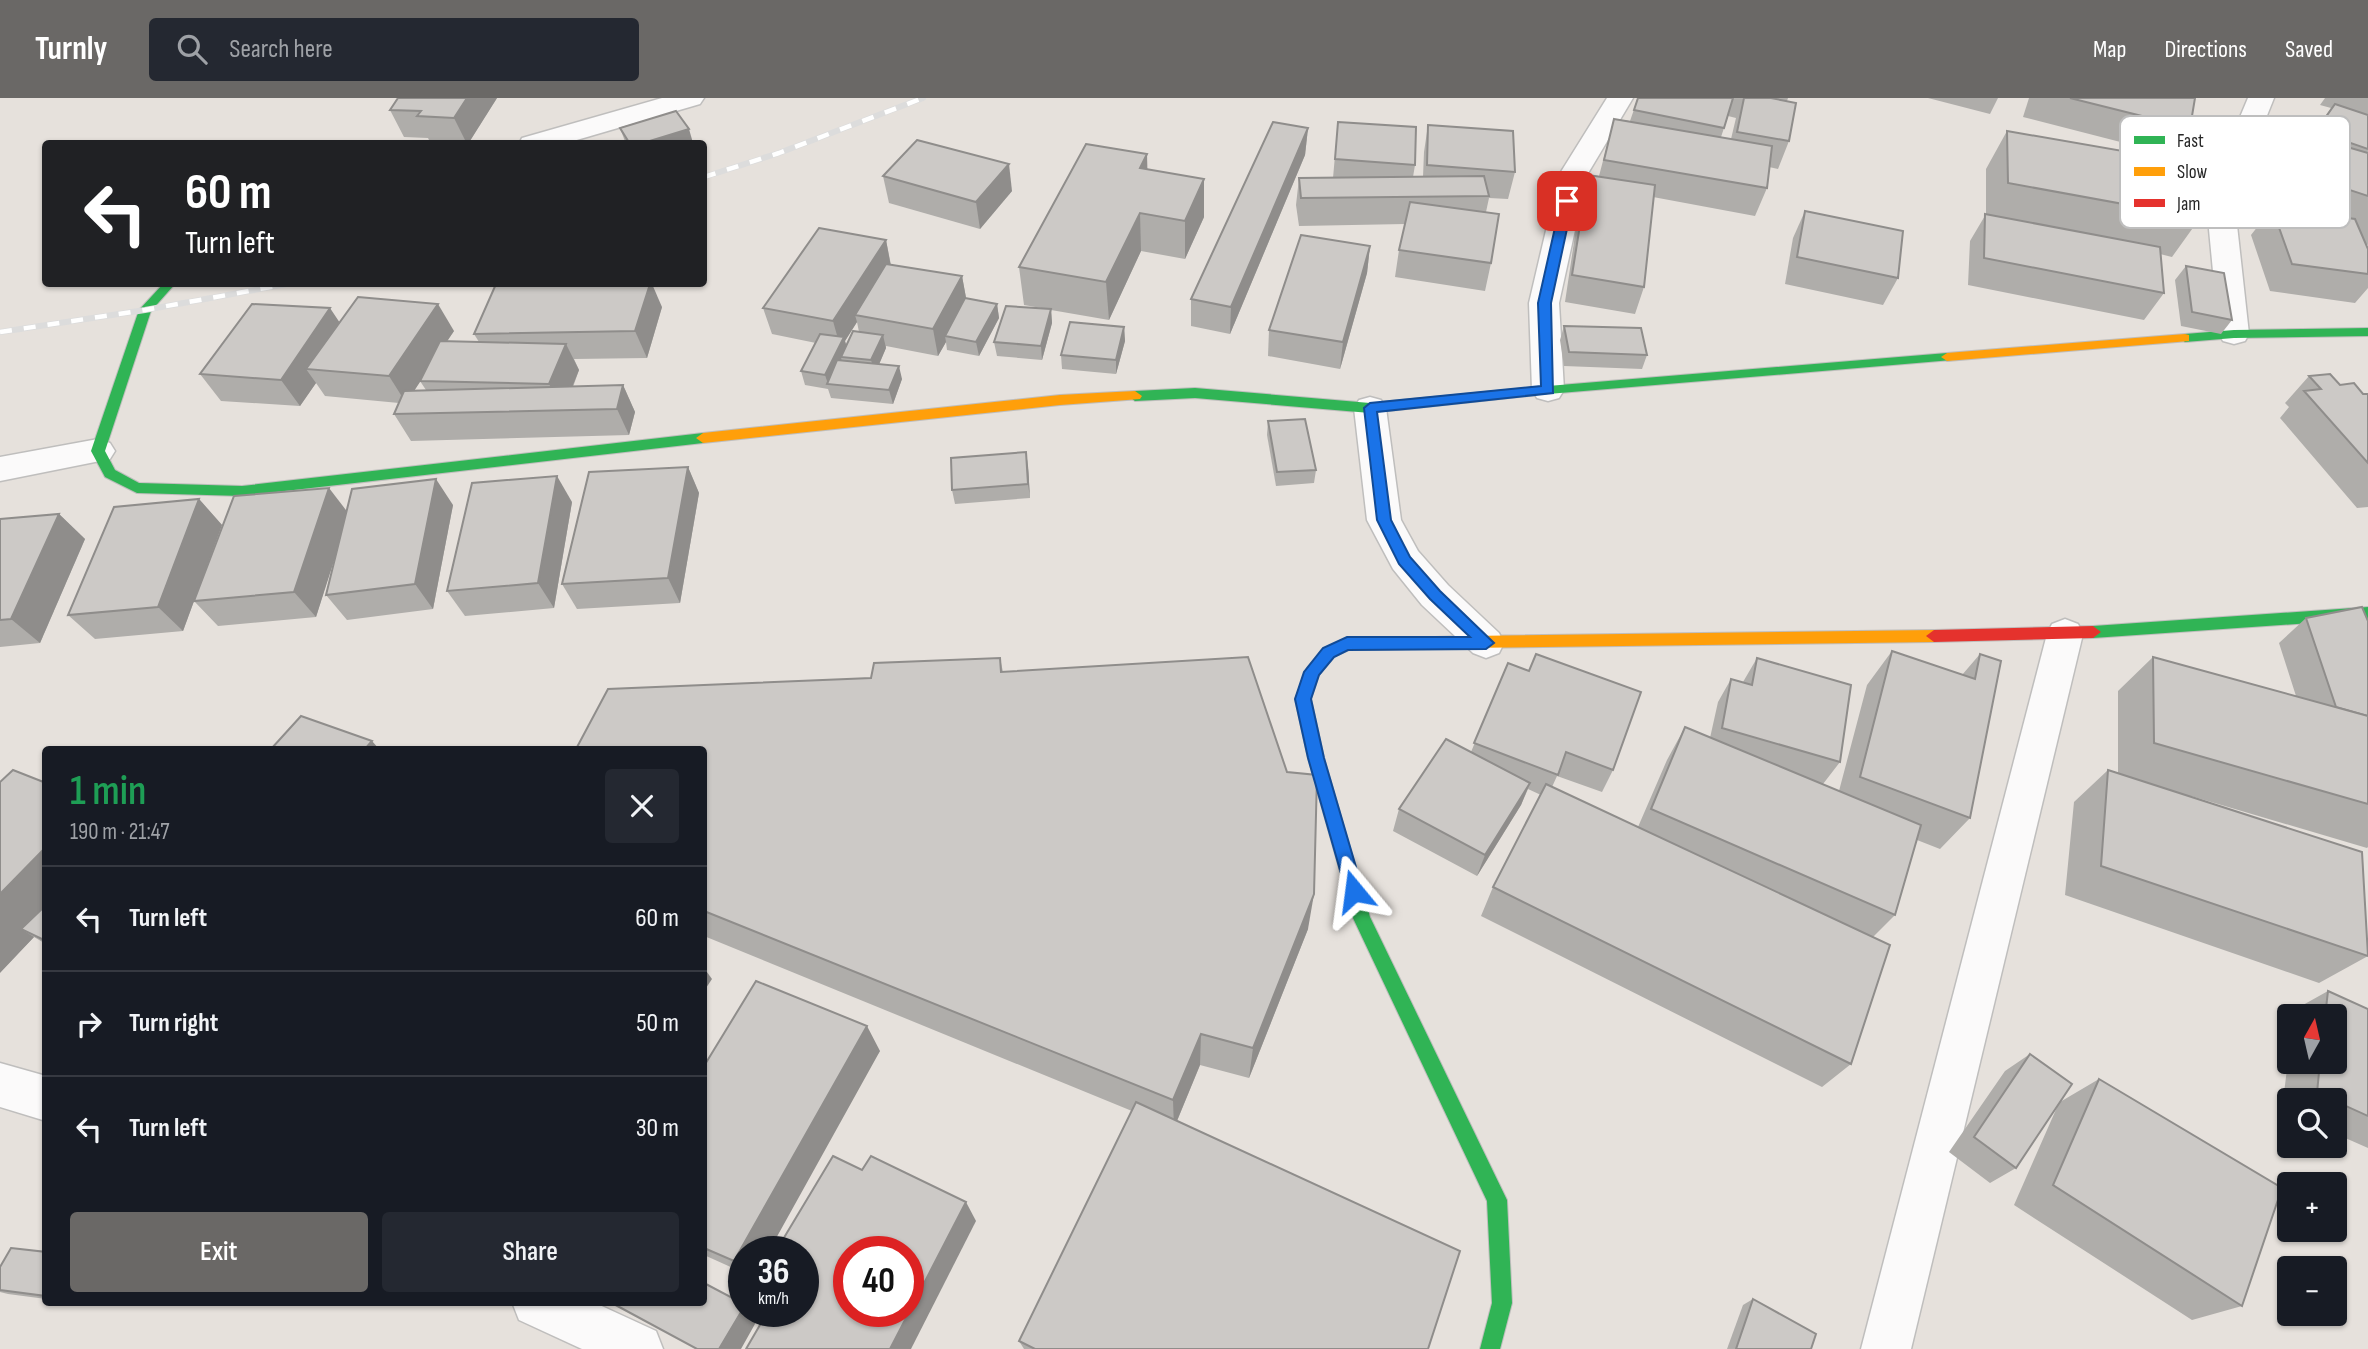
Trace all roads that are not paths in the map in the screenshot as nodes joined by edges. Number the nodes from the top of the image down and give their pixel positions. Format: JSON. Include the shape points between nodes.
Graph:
{"nodes":[{"id":1,"x":691,"y":98,"type":"edge"},
{"id":2,"x":1620,"y":98,"type":"edge"},
{"id":3,"x":2261,"y":98,"type":"edge"},
{"id":4,"x":2254,"y":116,"type":"edge"},
{"id":5,"x":546,"y":140,"type":"edge"},
{"id":6,"x":2223,"y":228,"type":"edge"},
{"id":7,"x":166,"y":287,"type":"edge"},
{"id":8,"x":2368,"y":332,"type":"edge"},
{"id":9,"x":2234,"y":334,"type":"junction"},
{"id":10,"x":1548,"y":390,"type":"junction"},
{"id":11,"x":1370,"y":408,"type":"junction"},
{"id":12,"x":98,"y":451,"type":"junction"},
{"id":13,"x":0,"y":469,"type":"edge"},
{"id":14,"x":2368,"y":613,"type":"edge"},
{"id":15,"x":2066,"y":634,"type":"junction"},
{"id":16,"x":1486,"y":643,"type":"junction"},
{"id":17,"x":0,"y":1085,"type":"edge"},
{"id":18,"x":42,"y":1098,"type":"edge"},
{"id":19,"x":546,"y":1306,"type":"edge"},
{"id":20,"x":638,"y":1349,"type":"edge"},
{"id":21,"x":1490,"y":1349,"type":"edge"},
{"id":22,"x":1886,"y":1349,"type":"edge"}],
"edges":[{"from":1,"to":5,"type":"street"},
{"from":2,"to":10,"type":"street","via":[[1573,175],[1544,303]]},
{"from":3,"to":4,"type":"street"},
{"from":6,"to":9,"type":"street"},
{"from":7,"to":12,"type":"street","via":[[145,310]]},
{"from":8,"to":9,"type":"street"},
{"from":9,"to":10,"type":"street"},
{"from":10,"to":11,"type":"street"},
{"from":11,"to":12,"type":"street","via":[[1195,393],[1060,400],[242,491],[137,488],[110,473]]},
{"from":11,"to":16,"type":"street","via":[[1384,520],[1405,560]]},
{"from":12,"to":13,"type":"street"},
{"from":14,"to":15,"type":"street"},
{"from":15,"to":16,"type":"street"},
{"from":15,"to":22,"type":"street"},
{"from":16,"to":21,"type":"street","via":[[1347,643],[1328,653],[1312,672],[1303,699],[1362,918],[1497,1200],[1502,1303]]},
{"from":17,"to":18,"type":"street"},
{"from":19,"to":20,"type":"street"}]}
